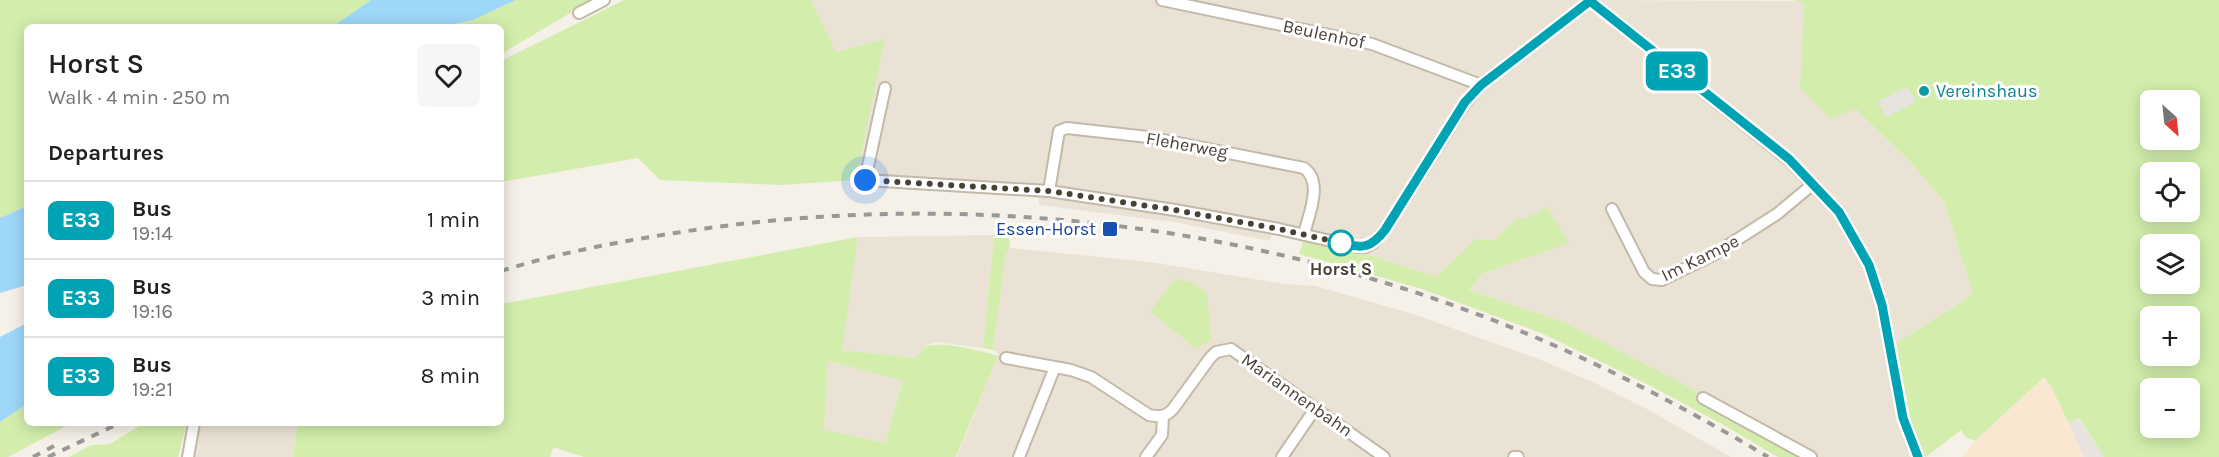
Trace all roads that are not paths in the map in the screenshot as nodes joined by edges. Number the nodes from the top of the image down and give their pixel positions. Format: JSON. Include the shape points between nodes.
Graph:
{"nodes":[{"id":1,"x":603,"y":0,"type":"edge"},
{"id":2,"x":1162,"y":0,"type":"edge"},
{"id":3,"x":1590,"y":1,"type":"edge"},
{"id":4,"x":579,"y":13,"type":"dead end"},
{"id":5,"x":1481,"y":85,"type":"junction"},
{"id":6,"x":885,"y":88,"type":"dead end"},
{"id":7,"x":1813,"y":184,"type":"junction"},
{"id":8,"x":1049,"y":191,"type":"junction"},
{"id":9,"x":1612,"y":209,"type":"dead end"},
{"id":10,"x":1304,"y":234,"type":"junction"},
{"id":11,"x":1006,"y":357,"type":"dead end"},
{"id":12,"x":1055,"y":367,"type":"junction"},
{"id":13,"x":1703,"y":398,"type":"dead end"},
{"id":14,"x":1315,"y":409,"type":"junction"},
{"id":15,"x":1163,"y":416,"type":"junction"},
{"id":16,"x":193,"y":426,"type":"edge"},
{"id":17,"x":188,"y":457,"type":"edge"},
{"id":18,"x":1019,"y":457,"type":"edge"},
{"id":19,"x":1146,"y":457,"type":"edge"},
{"id":20,"x":1282,"y":457,"type":"edge"},
{"id":21,"x":1384,"y":457,"type":"edge"},
{"id":22,"x":1811,"y":457,"type":"edge"},
{"id":23,"x":1918,"y":457,"type":"edge"}],
"edges":[{"from":1,"to":4,"type":"street"},
{"from":2,"to":5,"type":"street","name":"Beulenhof","via":[[1372,44]]},
{"from":3,"to":5,"type":"street"},
{"from":3,"to":7,"type":"street","via":[[1789,159]]},
{"from":5,"to":10,"type":"street","via":[[1465,102],[1379,238],[1366,246]]},
{"from":6,"to":8,"type":"street","via":[[865,180]]},
{"from":7,"to":9,"type":"street","name":"Im Kampe","via":[[1748,234],[1662,280],[1652,279],[1644,272]]},
{"from":7,"to":23,"type":"street","via":[[1839,212],[1869,265],[1884,315],[1903,418]]},
{"from":8,"to":10,"type":"street"},
{"from":8,"to":10,"type":"street","name":"Fleherweg","via":[[1059,130],[1148,137],[1304,168],[1315,187]]},
{"from":11,"to":12,"type":"street"},
{"from":12,"to":15,"type":"street","via":[[1091,377],[1149,415]]},
{"from":12,"to":18,"type":"street"},
{"from":13,"to":22,"type":"street"},
{"from":14,"to":15,"type":"street","name":"Mariannenbahn","via":[[1238,353],[1223,349],[1210,358],[1173,409]]},
{"from":14,"to":20,"type":"street"},
{"from":14,"to":21,"type":"street","name":"Mariannenbahn"},
{"from":15,"to":19,"type":"street","name":"Mariannenbahn","via":[[1162,435]]},
{"from":16,"to":17,"type":"street"}]}
